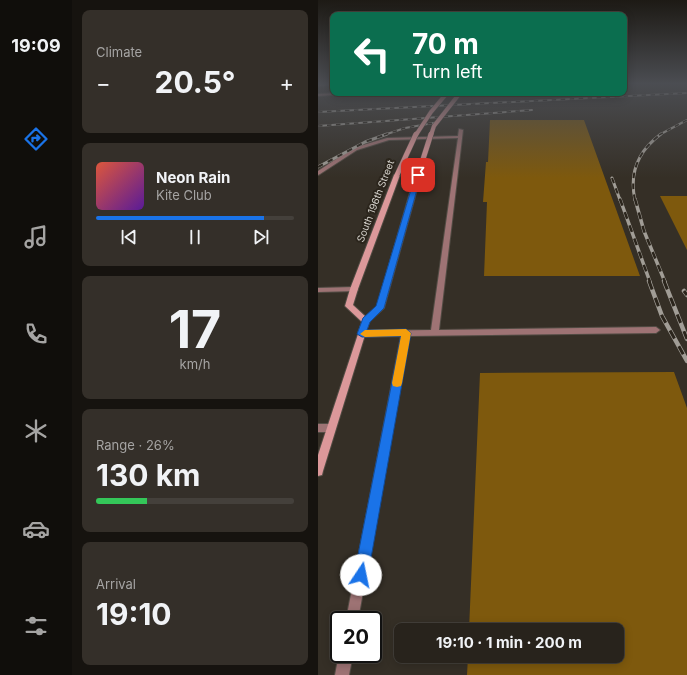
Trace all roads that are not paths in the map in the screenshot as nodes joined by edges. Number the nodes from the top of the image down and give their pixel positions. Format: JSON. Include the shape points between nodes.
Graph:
{"nodes":[{"id":1,"x":430,"y":114,"type":"edge"},
{"id":2,"x":443,"y":114,"type":"edge"},
{"id":3,"x":318,"y":173,"type":"edge"},
{"id":4,"x":354,"y":289,"type":"junction"},
{"id":5,"x":318,"y":290,"type":"edge"},
{"id":6,"x":366,"y":320,"type":"junction"},
{"id":7,"x":656,"y":330,"type":"dead end"},
{"id":8,"x":436,"y":332,"type":"junction"},
{"id":9,"x":406,"y":333,"type":"junction"},
{"id":10,"x":362,"y":334,"type":"junction"},
{"id":11,"x":318,"y":428,"type":"edge"},
{"id":12,"x":331,"y":428,"type":"junction"},
{"id":13,"x":318,"y":471,"type":"edge"},
{"id":14,"x":354,"y":611,"type":"edge"},
{"id":15,"x":344,"y":663,"type":"edge"},
{"id":16,"x":342,"y":675,"type":"edge"}],
"edges":[{"from":1,"to":4,"type":"main road","name":"South 196th Street","bridge":true,"via":[[405,152]]},
{"from":2,"to":6,"type":"main road","bridge":true,"via":[[434,126],[418,175],[380,308]]},
{"from":3,"to":8,"type":"street","via":[[355,149],[389,139],[460,134]]},
{"from":4,"to":5,"type":"street"},
{"from":4,"to":6,"type":"main road","name":"South 196th Street","via":[[349,306]]},
{"from":6,"to":10,"type":"main road"},
{"from":7,"to":8,"type":"street"},
{"from":8,"to":9,"type":"street"},
{"from":9,"to":10,"type":"street"},
{"from":9,"to":14,"type":"street"},
{"from":10,"to":12,"type":"main road"},
{"from":11,"to":12,"type":"street"},
{"from":12,"to":13,"type":"main road"},
{"from":15,"to":16,"type":"street"}]}
